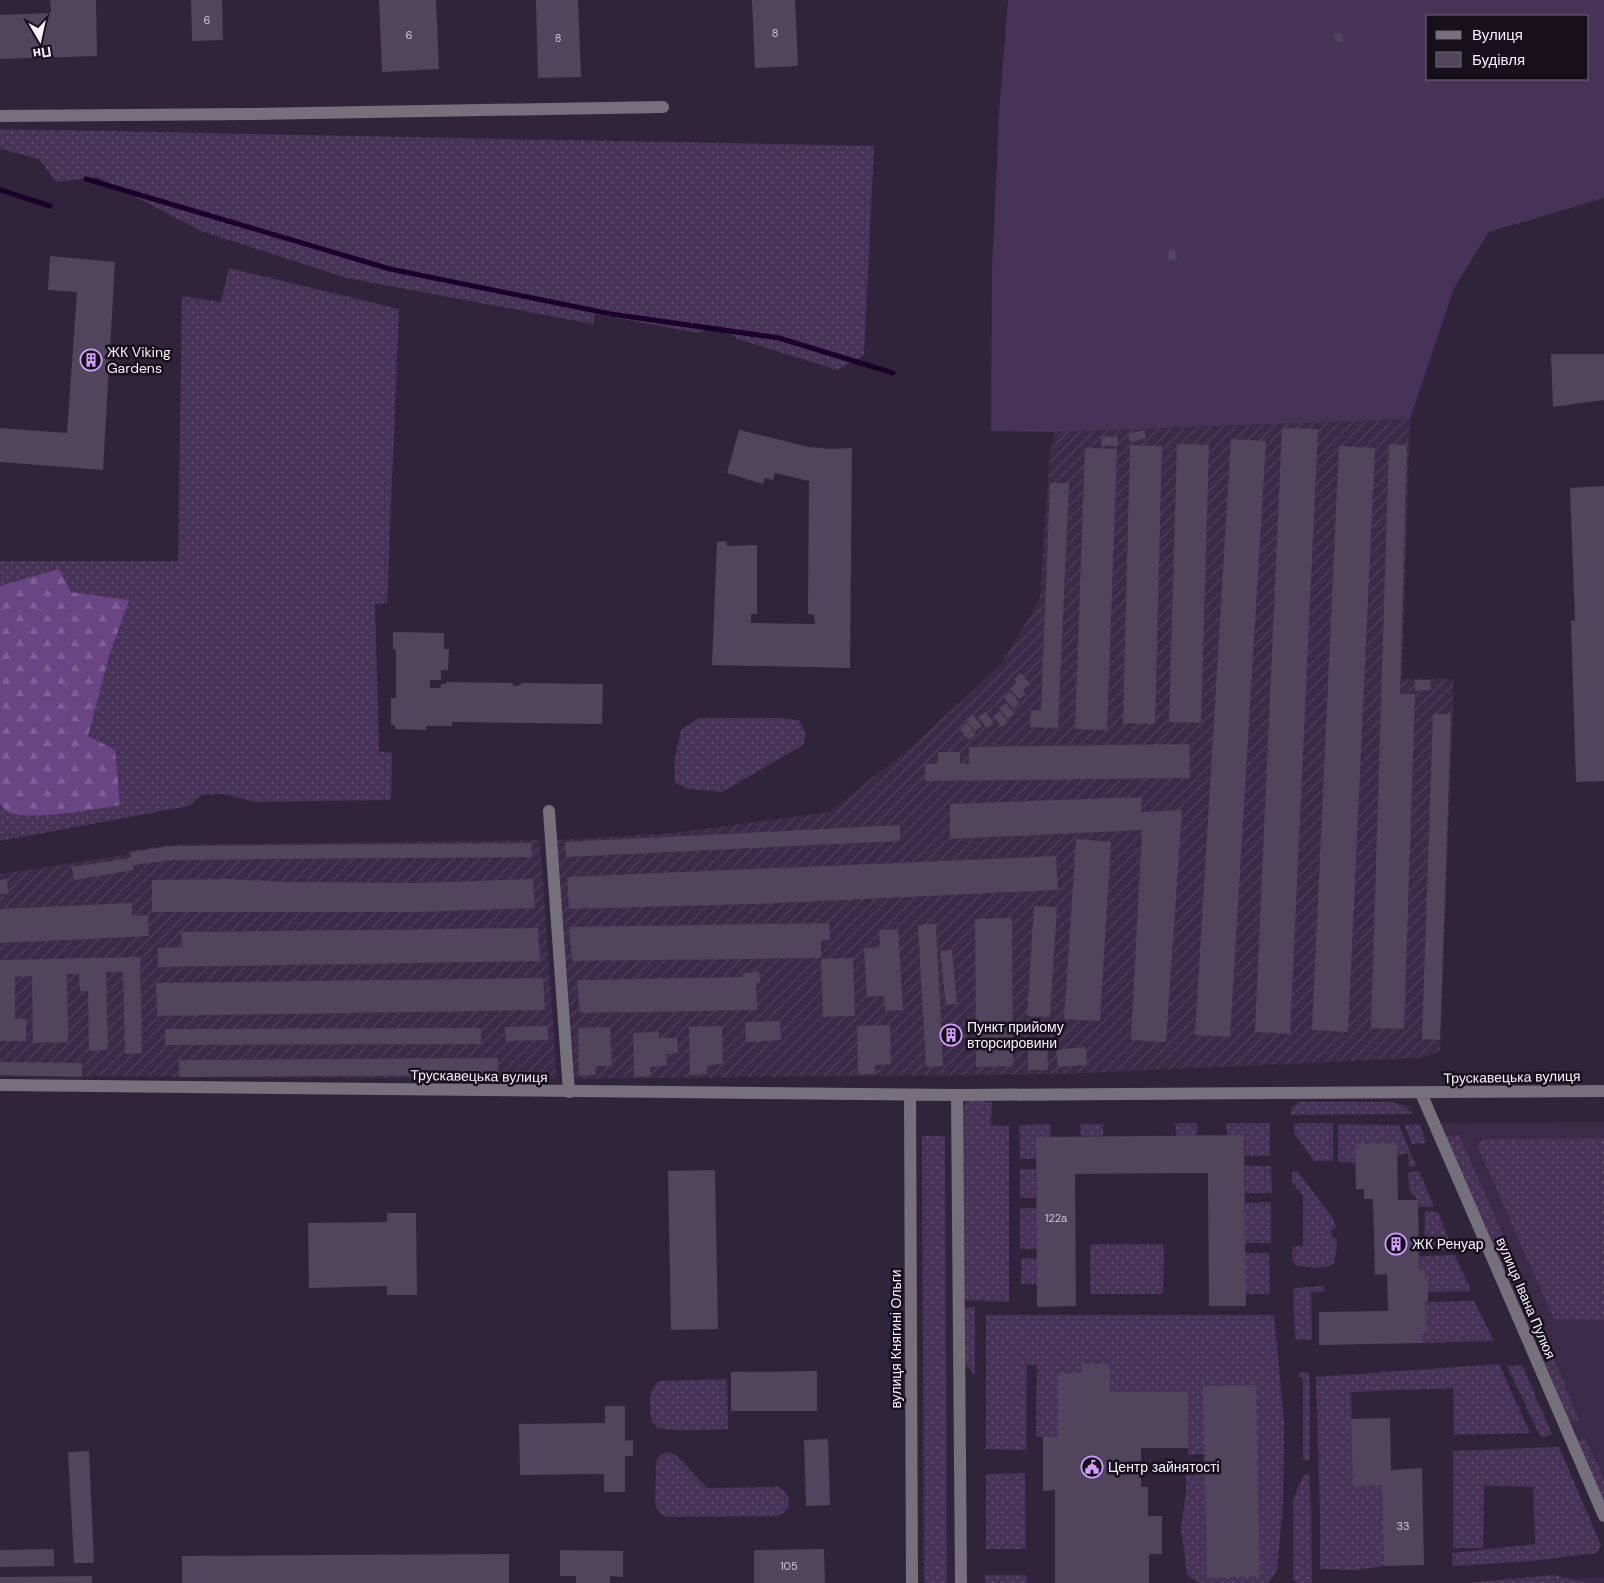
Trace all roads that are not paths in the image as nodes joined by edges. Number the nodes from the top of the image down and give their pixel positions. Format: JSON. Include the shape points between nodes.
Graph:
{"nodes":[{"id":1,"x":663,"y":106,"type":"dead end"},
{"id":2,"x":0,"y":116,"type":"edge"},
{"id":3,"x":549,"y":811,"type":"dead end"},
{"id":4,"x":0,"y":1085,"type":"edge"},
{"id":5,"x":1604,"y":1090,"type":"edge"},
{"id":6,"x":569,"y":1092,"type":"junction"},
{"id":7,"x":1421,"y":1093,"type":"junction"},
{"id":8,"x":910,"y":1095,"type":"junction"},
{"id":9,"x":957,"y":1095,"type":"junction"},
{"id":10,"x":1604,"y":1516,"type":"edge"},
{"id":11,"x":912,"y":1583,"type":"edge"},
{"id":12,"x":961,"y":1583,"type":"edge"}],
"edges":[{"from":1,"to":2,"type":"street"},
{"from":3,"to":6,"type":"street"},
{"from":4,"to":6,"type":"street","name":"Трускавецька вулиця"},
{"from":5,"to":7,"type":"street","name":"Трускавецька вулиця"},
{"from":6,"to":8,"type":"street","name":"Трускавецька вулиця"},
{"from":7,"to":9,"type":"street","name":"Трускавецька вулиця"},
{"from":7,"to":10,"type":"street","name":"вулиця Івана Пулюя"},
{"from":8,"to":9,"type":"street","name":"Трускавецька вулиця"},
{"from":8,"to":11,"type":"street","name":"вулиця Княгині Ольги"},
{"from":9,"to":12,"type":"street"}]}
